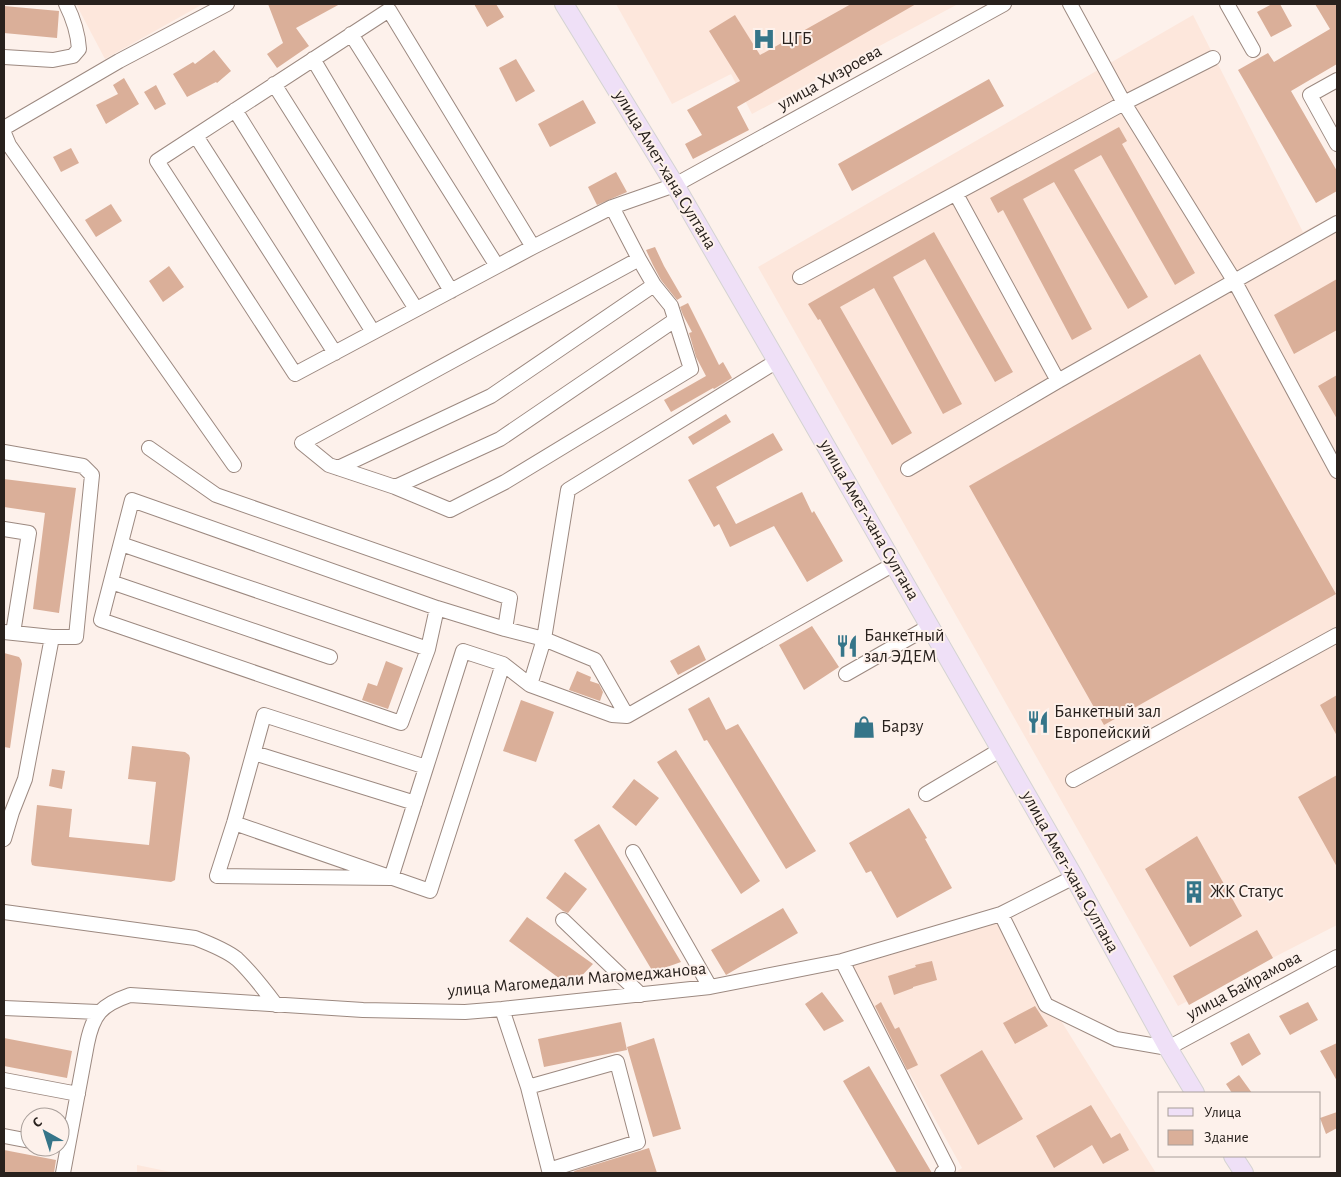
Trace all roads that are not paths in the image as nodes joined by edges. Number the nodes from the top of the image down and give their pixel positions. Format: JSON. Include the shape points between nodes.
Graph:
{"nodes":[{"id":1,"x":66,"y":4,"type":"edge"},
{"id":2,"x":227,"y":4,"type":"edge"},
{"id":3,"x":564,"y":4,"type":"edge"},
{"id":4,"x":1004,"y":4,"type":"edge"},
{"id":5,"x":1070,"y":4,"type":"edge"},
{"id":6,"x":1227,"y":4,"type":"edge"},
{"id":7,"x":351,"y":34,"type":"junction"},
{"id":8,"x":1253,"y":50,"type":"dead end"},
{"id":9,"x":4,"y":57,"type":"edge"},
{"id":10,"x":1213,"y":58,"type":"dead end"},
{"id":11,"x":313,"y":59,"type":"junction"},
{"id":12,"x":1337,"y":80,"type":"edge"},
{"id":13,"x":274,"y":84,"type":"junction"},
{"id":14,"x":1124,"y":103,"type":"junction"},
{"id":15,"x":235,"y":110,"type":"junction"},
{"id":16,"x":4,"y":128,"type":"edge"},
{"id":17,"x":4,"y":133,"type":"edge"},
{"id":18,"x":196,"y":136,"type":"junction"},
{"id":19,"x":1337,"y":144,"type":"edge"},
{"id":20,"x":675,"y":185,"type":"junction"},
{"id":21,"x":956,"y":194,"type":"junction"},
{"id":22,"x":612,"y":207,"type":"junction"},
{"id":23,"x":1337,"y":223,"type":"edge"},
{"id":24,"x":533,"y":247,"type":"junction"},
{"id":25,"x":639,"y":259,"type":"junction"},
{"id":26,"x":497,"y":266,"type":"junction"},
{"id":27,"x":800,"y":276,"type":"dead end"},
{"id":28,"x":1235,"y":282,"type":"junction"},
{"id":29,"x":654,"y":286,"type":"junction"},
{"id":30,"x":450,"y":291,"type":"junction"},
{"id":31,"x":416,"y":309,"type":"junction"},
{"id":32,"x":675,"y":320,"type":"junction"},
{"id":33,"x":373,"y":332,"type":"junction"},
{"id":34,"x":335,"y":353,"type":"junction"},
{"id":35,"x":777,"y":361,"type":"junction"},
{"id":36,"x":1058,"y":381,"type":"junction"},
{"id":37,"x":149,"y":448,"type":"dead end"},
{"id":38,"x":4,"y":452,"type":"edge"},
{"id":39,"x":234,"y":466,"type":"dead end"},
{"id":40,"x":338,"y":468,"type":"junction"},
{"id":41,"x":908,"y":469,"type":"dead end"},
{"id":42,"x":1337,"y":471,"type":"edge"},
{"id":43,"x":395,"y":487,"type":"junction"},
{"id":44,"x":4,"y":529,"type":"edge"},
{"id":45,"x":121,"y":544,"type":"junction"},
{"id":46,"x":894,"y":564,"type":"junction"},
{"id":47,"x":111,"y":582,"type":"junction"},
{"id":48,"x":437,"y":608,"type":"junction"},
{"id":49,"x":930,"y":626,"type":"junction"},
{"id":50,"x":505,"y":629,"type":"junction"},
{"id":51,"x":9,"y":633,"type":"edge"},
{"id":52,"x":1337,"y":635,"type":"edge"},
{"id":53,"x":52,"y":637,"type":"junction"},
{"id":54,"x":544,"y":639,"type":"junction"},
{"id":55,"x":428,"y":649,"type":"junction"},
{"id":56,"x":330,"y":658,"type":"dead end"},
{"id":57,"x":503,"y":664,"type":"junction"},
{"id":58,"x":846,"y":674,"type":"dead end"},
{"id":59,"x":530,"y":685,"type":"junction"},
{"id":60,"x":626,"y":716,"type":"junction"},
{"id":61,"x":1000,"y":750,"type":"junction"},
{"id":62,"x":254,"y":753,"type":"junction"},
{"id":63,"x":426,"y":767,"type":"junction"},
{"id":64,"x":1073,"y":780,"type":"dead end"},
{"id":65,"x":926,"y":794,"type":"dead end"},
{"id":66,"x":415,"y":803,"type":"junction"},
{"id":67,"x":8,"y":811,"type":"edge"},
{"id":68,"x":234,"y":823,"type":"junction"},
{"id":69,"x":4,"y":839,"type":"edge"},
{"id":70,"x":633,"y":852,"type":"dead end"},
{"id":71,"x":1074,"y":876,"type":"junction"},
{"id":72,"x":391,"y":878,"type":"junction"},
{"id":73,"x":4,"y":912,"type":"edge"},
{"id":74,"x":1001,"y":914,"type":"junction"},
{"id":75,"x":564,"y":920,"type":"dead end"},
{"id":76,"x":1337,"y":957,"type":"edge"},
{"id":77,"x":842,"y":961,"type":"junction"},
{"id":78,"x":710,"y":988,"type":"junction"},
{"id":79,"x":640,"y":995,"type":"junction"},
{"id":80,"x":276,"y":1005,"type":"junction"},
{"id":81,"x":4,"y":1008,"type":"edge"},
{"id":82,"x":502,"y":1010,"type":"junction"},
{"id":83,"x":98,"y":1012,"type":"junction"},
{"id":84,"x":1168,"y":1048,"type":"junction"},
{"id":85,"x":4,"y":1080,"type":"edge"},
{"id":86,"x":528,"y":1087,"type":"junction"},
{"id":87,"x":1194,"y":1092,"type":"edge"},
{"id":88,"x":78,"y":1094,"type":"junction"},
{"id":89,"x":70,"y":1123,"type":"edge"},
{"id":90,"x":4,"y":1136,"type":"edge"},
{"id":91,"x":20,"y":1140,"type":"edge"},
{"id":92,"x":63,"y":1157,"type":"edge"},
{"id":93,"x":1234,"y":1157,"type":"edge"},
{"id":94,"x":63,"y":1173,"type":"edge"},
{"id":95,"x":942,"y":1173,"type":"edge"},
{"id":96,"x":1244,"y":1173,"type":"edge"}],
"edges":[{"from":1,"to":9,"type":"street","via":[[79,39],[80,48],[73,56],[53,60]]},
{"from":2,"to":16,"type":"street","via":[[119,61]]},
{"from":3,"to":20,"type":"main road","name":"улица Амет-хана Султана"},
{"from":4,"to":20,"type":"street","name":"улица Хизроева"},
{"from":5,"to":14,"type":"street"},
{"from":6,"to":8,"type":"street"},
{"from":7,"to":11,"type":"street"},
{"from":7,"to":24,"type":"street","via":[[389,10]]},
{"from":7,"to":26,"type":"street"},
{"from":10,"to":14,"type":"street"},
{"from":11,"to":13,"type":"street"},
{"from":11,"to":30,"type":"street"},
{"from":12,"to":19,"type":"street","via":[[1310,95]]},
{"from":13,"to":15,"type":"street"},
{"from":13,"to":31,"type":"street"},
{"from":14,"to":21,"type":"street"},
{"from":14,"to":28,"type":"street"},
{"from":15,"to":18,"type":"street"},
{"from":15,"to":33,"type":"street"},
{"from":17,"to":39,"type":"street","via":[[9,145]]},
{"from":18,"to":34,"type":"street"},
{"from":18,"to":34,"type":"street","name":"улица Хизроева","via":[[157,161],[296,374]]},
{"from":20,"to":22,"type":"street","name":"улица Хизроева"},
{"from":20,"to":35,"type":"main road","name":"улица Амет-хана Султана"},
{"from":21,"to":27,"type":"street"},
{"from":21,"to":36,"type":"street"},
{"from":22,"to":24,"type":"street","name":"улица Хизроева"},
{"from":22,"to":25,"type":"street"},
{"from":23,"to":28,"type":"street"},
{"from":24,"to":26,"type":"street","name":"улица Хизроева"},
{"from":25,"to":29,"type":"street"},
{"from":25,"to":40,"type":"street","via":[[302,443]]},
{"from":26,"to":30,"type":"street","name":"улица Хизроева"},
{"from":28,"to":36,"type":"street"},
{"from":28,"to":42,"type":"street"},
{"from":29,"to":32,"type":"street","via":[[671,306]]},
{"from":29,"to":40,"type":"street","via":[[490,396]]},
{"from":30,"to":31,"type":"street","name":"улица Хизроева"},
{"from":31,"to":33,"type":"street","name":"улица Хизроева"},
{"from":32,"to":43,"type":"street","via":[[500,439]]},
{"from":32,"to":43,"type":"street","via":[[691,369],[547,458],[450,510]]},
{"from":33,"to":34,"type":"street","name":"улица Хизроева"},
{"from":35,"to":46,"type":"main road","name":"улица Амет-хана Султана"},
{"from":35,"to":54,"type":"street","via":[[568,490]]},
{"from":36,"to":41,"type":"street"},
{"from":37,"to":50,"type":"street","via":[[216,495],[510,598]]},
{"from":38,"to":53,"type":"street","via":[[83,466],[92,475],[76,637]]},
{"from":40,"to":43,"type":"street"},
{"from":44,"to":51,"type":"street","via":[[29,533]]},
{"from":45,"to":47,"type":"street"},
{"from":45,"to":48,"type":"street","via":[[132,500]]},
{"from":45,"to":55,"type":"street"},
{"from":46,"to":49,"type":"main road","name":"улица Амет-хана Султана"},
{"from":46,"to":60,"type":"street"},
{"from":47,"to":55,"type":"street","via":[[101,620],[401,723]]},
{"from":47,"to":56,"type":"street"},
{"from":48,"to":50,"type":"street"},
{"from":48,"to":55,"type":"street"},
{"from":49,"to":58,"type":"street"},
{"from":49,"to":61,"type":"main road","name":"улица Амет-хана Султана"},
{"from":50,"to":54,"type":"street"},
{"from":51,"to":53,"type":"street"},
{"from":52,"to":64,"type":"street"},
{"from":53,"to":67,"type":"street","via":[[25,779]]},
{"from":54,"to":59,"type":"street"},
{"from":54,"to":60,"type":"street","via":[[595,660]]},
{"from":57,"to":59,"type":"street"},
{"from":57,"to":63,"type":"street","via":[[463,651]]},
{"from":57,"to":72,"type":"street","via":[[430,891]]},
{"from":59,"to":60,"type":"street","via":[[612,715]]},
{"from":61,"to":65,"type":"street"},
{"from":61,"to":71,"type":"main road","name":"улица Амет-хана Султана"},
{"from":62,"to":63,"type":"street","via":[[264,715]]},
{"from":62,"to":66,"type":"street"},
{"from":62,"to":68,"type":"street"},
{"from":63,"to":66,"type":"street"},
{"from":66,"to":72,"type":"street"},
{"from":67,"to":69,"type":"street"},
{"from":68,"to":72,"type":"street"},
{"from":68,"to":72,"type":"street","via":[[217,876]]},
{"from":70,"to":78,"type":"street"},
{"from":71,"to":74,"type":"street","name":"улица Магомедали Магомеджановa"},
{"from":71,"to":84,"type":"main road","name":"улица Амет-хана Султана"},
{"from":73,"to":80,"type":"street","via":[[195,938],[236,958]]},
{"from":74,"to":77,"type":"street","name":"улица Магомедали Магомеджановa"},
{"from":74,"to":84,"type":"street","via":[[1046,1005],[1116,1040]]},
{"from":75,"to":79,"type":"street"},
{"from":76,"to":84,"type":"street","name":"улица Байрамова"},
{"from":77,"to":78,"type":"street","name":"улица Магомедали Магомеджановa"},
{"from":77,"to":95,"type":"street","via":[[948,1169]]},
{"from":78,"to":79,"type":"street","name":"улица Магомедали Магомеджановa"},
{"from":79,"to":82,"type":"street","name":"улица Магомедали Магомеджановa"},
{"from":80,"to":82,"type":"street","name":"улица Магомедали Магомеджановa","via":[[447,1012]]},
{"from":80,"to":83,"type":"street","name":"улица Магомедали Магомеджановa","via":[[130,994],[116,999]]},
{"from":81,"to":83,"type":"street"},
{"from":82,"to":86,"type":"street"},
{"from":83,"to":88,"type":"street","via":[[89,1034]]},
{"from":84,"to":87,"type":"main road","name":"улица Амет-хана Султана"},
{"from":85,"to":88,"type":"street"},
{"from":86,"to":86,"type":"street","via":[[617,1062],[638,1142],[549,1170]]},
{"from":88,"to":89,"type":"street"},
{"from":90,"to":91,"type":"street"},
{"from":92,"to":94,"type":"street"},
{"from":93,"to":96,"type":"main road"}]}
